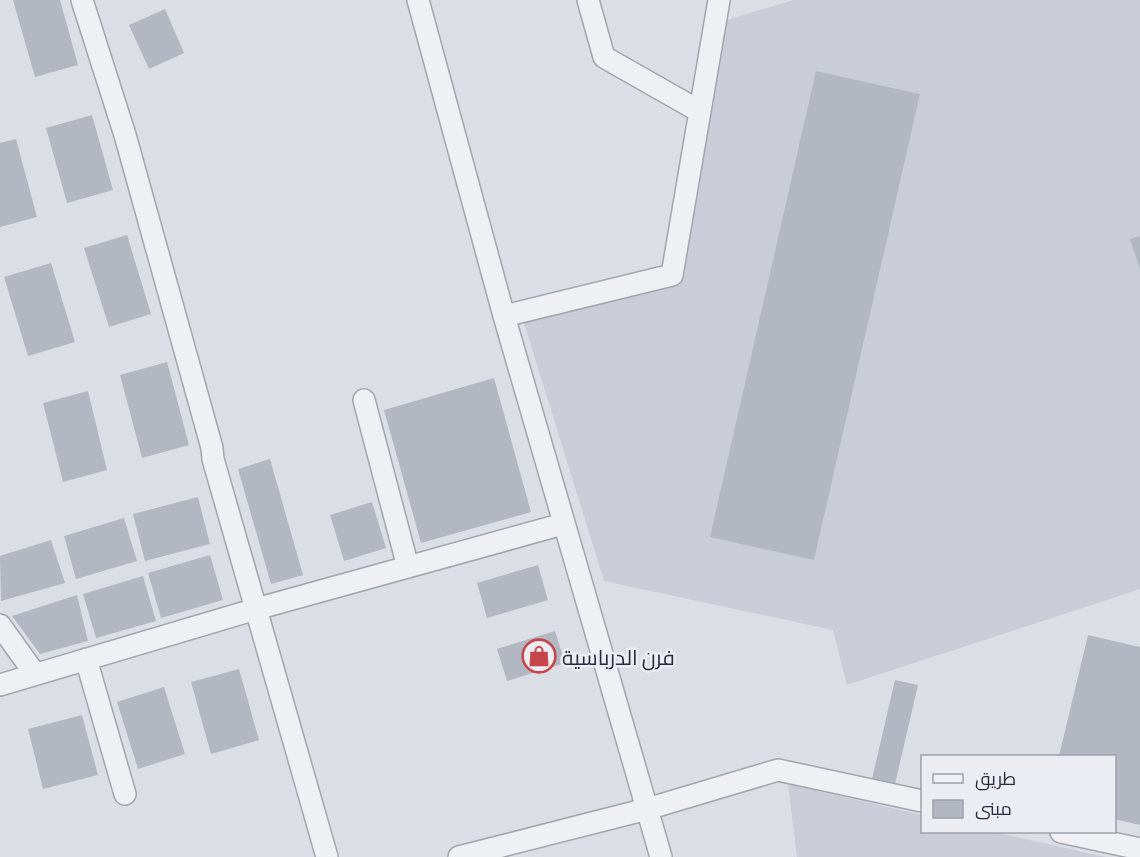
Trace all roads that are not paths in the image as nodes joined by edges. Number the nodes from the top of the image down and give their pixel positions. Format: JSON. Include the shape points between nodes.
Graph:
{"nodes":[{"id":1,"x":82,"y":0,"type":"edge"},
{"id":2,"x":418,"y":0,"type":"edge"},
{"id":3,"x":588,"y":0,"type":"edge"},
{"id":4,"x":719,"y":0,"type":"edge"},
{"id":5,"x":699,"y":111,"type":"junction"},
{"id":6,"x":504,"y":316,"type":"junction"},
{"id":7,"x":364,"y":400,"type":"dead end"},
{"id":8,"x":563,"y":524,"type":"junction"},
{"id":9,"x":408,"y":567,"type":"junction"},
{"id":10,"x":256,"y":609,"type":"junction"},
{"id":11,"x":0,"y":625,"type":"edge"},
{"id":12,"x":86,"y":659,"type":"junction"},
{"id":13,"x":35,"y":674,"type":"junction"},
{"id":14,"x":0,"y":685,"type":"edge"},
{"id":15,"x":125,"y":794,"type":"dead end"},
{"id":16,"x":921,"y":801,"type":"edge"},
{"id":17,"x":647,"y":809,"type":"junction"},
{"id":18,"x":1070,"y":833,"type":"edge"},
{"id":19,"x":1140,"y":849,"type":"edge"},
{"id":20,"x":492,"y":853,"type":"edge"},
{"id":21,"x":327,"y":857,"type":"edge"},
{"id":22,"x":459,"y":857,"type":"edge"},
{"id":23,"x":661,"y":857,"type":"edge"}],
"edges":[{"from":1,"to":10,"type":"street","via":[[124,135]]},
{"from":2,"to":6,"type":"street"},
{"from":3,"to":5,"type":"street","via":[[604,57]]},
{"from":4,"to":5,"type":"street"},
{"from":5,"to":6,"type":"street","via":[[672,274]]},
{"from":6,"to":8,"type":"street"},
{"from":7,"to":9,"type":"street"},
{"from":8,"to":9,"type":"street"},
{"from":8,"to":17,"type":"street"},
{"from":9,"to":10,"type":"street"},
{"from":10,"to":12,"type":"street"},
{"from":10,"to":21,"type":"street"},
{"from":11,"to":13,"type":"street"},
{"from":12,"to":13,"type":"street"},
{"from":12,"to":15,"type":"street"},
{"from":13,"to":14,"type":"street"},
{"from":16,"to":17,"type":"street","via":[[778,770]]},
{"from":17,"to":20,"type":"street"},
{"from":17,"to":23,"type":"street"},
{"from":18,"to":19,"type":"street"},
{"from":20,"to":22,"type":"street"}]}
